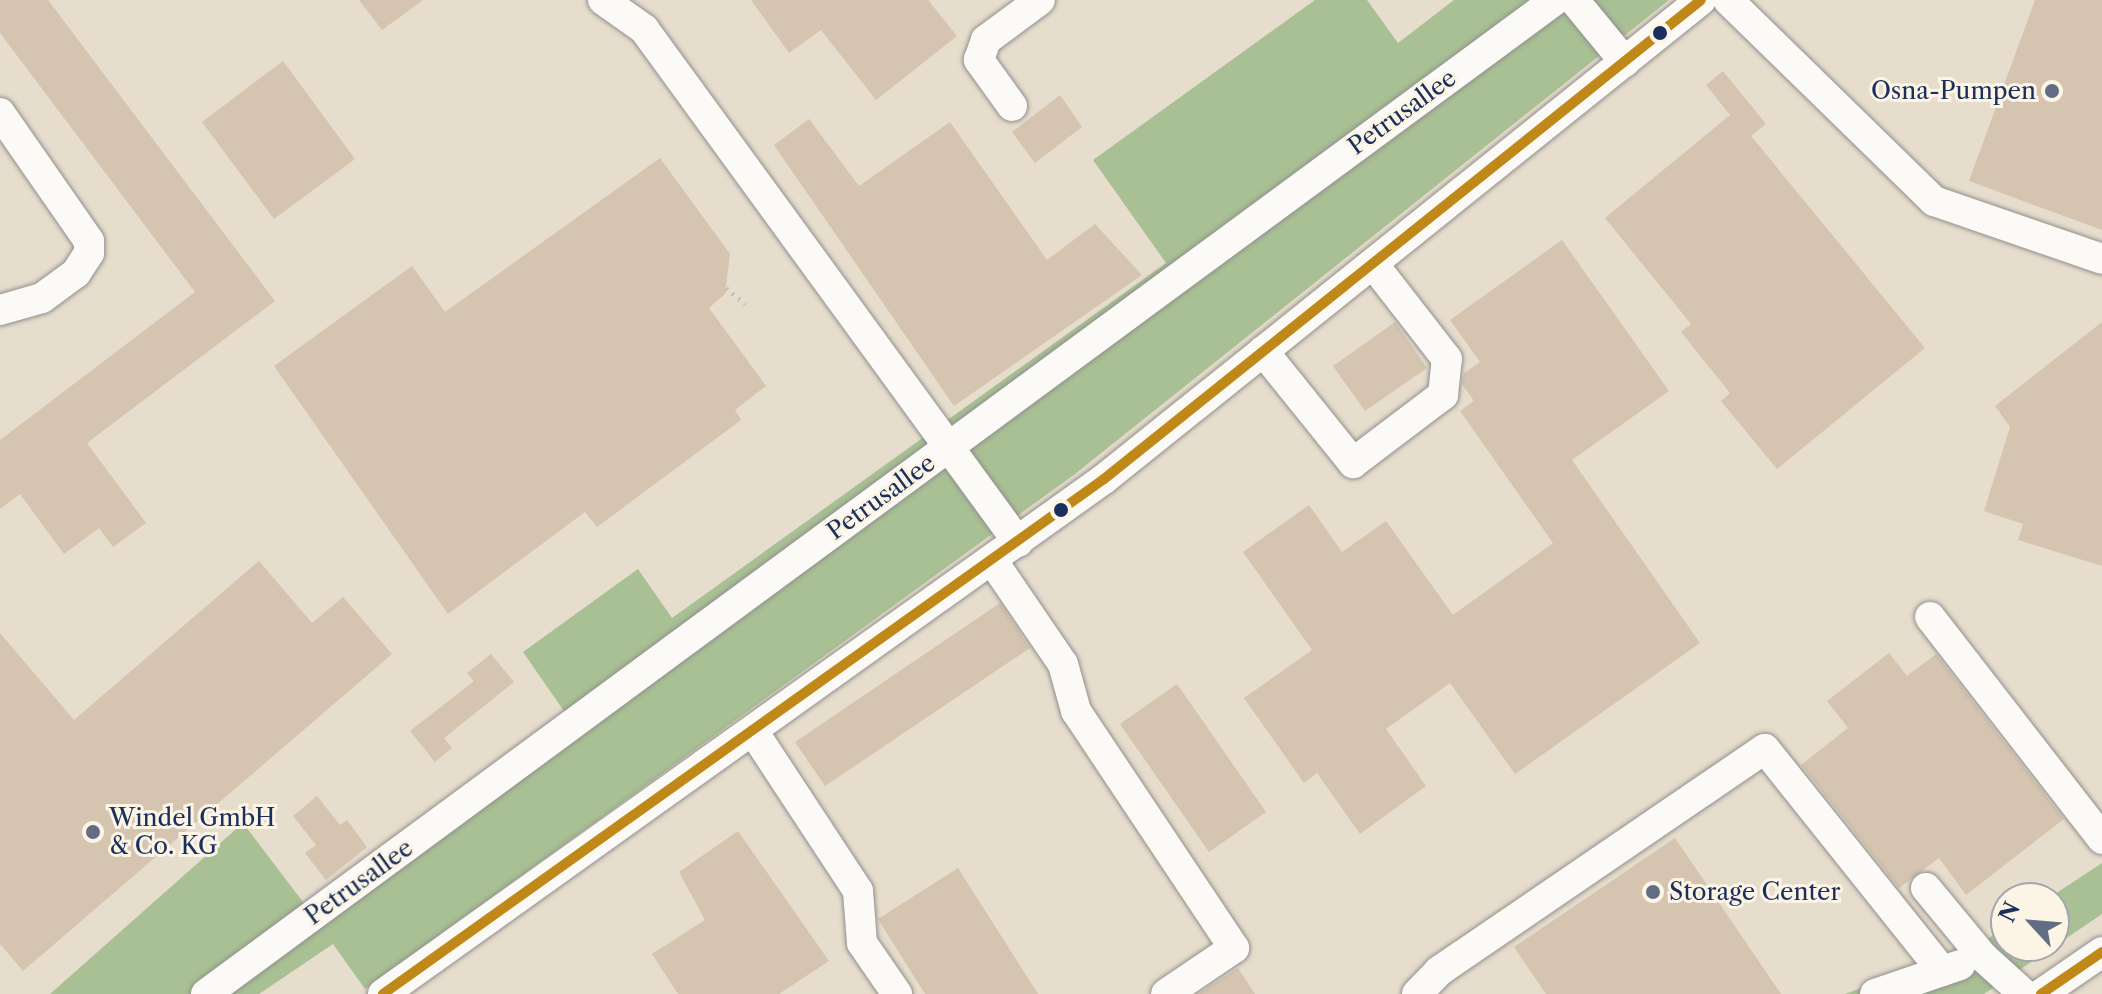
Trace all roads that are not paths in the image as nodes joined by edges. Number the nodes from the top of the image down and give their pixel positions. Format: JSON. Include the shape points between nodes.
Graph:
{"nodes":[{"id":1,"x":603,"y":0,"type":"edge"},
{"id":2,"x":1040,"y":0,"type":"edge"},
{"id":3,"x":1555,"y":0,"type":"edge"},
{"id":4,"x":1574,"y":0,"type":"edge"},
{"id":5,"x":1701,"y":0,"type":"edge"},
{"id":6,"x":1728,"y":0,"type":"edge"},
{"id":7,"x":1625,"y":62,"type":"junction"},
{"id":8,"x":1012,"y":106,"type":"dead end"},
{"id":9,"x":0,"y":113,"type":"edge"},
{"id":10,"x":2102,"y":259,"type":"edge"},
{"id":11,"x":1373,"y":264,"type":"junction"},
{"id":12,"x":0,"y":310,"type":"edge"},
{"id":13,"x":1263,"y":351,"type":"junction"},
{"id":14,"x":951,"y":446,"type":"junction"},
{"id":15,"x":1018,"y":542,"type":"junction"},
{"id":16,"x":992,"y":560,"type":"junction"},
{"id":17,"x":1930,"y":617,"type":"dead end"},
{"id":18,"x":753,"y":731,"type":"junction"},
{"id":19,"x":2102,"y":839,"type":"edge"},
{"id":20,"x":1926,"y":888,"type":"dead end"},
{"id":21,"x":2102,"y":952,"type":"edge"},
{"id":22,"x":1983,"y":957,"type":"junction"},
{"id":23,"x":1942,"y":971,"type":"junction"},
{"id":24,"x":206,"y":994,"type":"edge"},
{"id":25,"x":383,"y":994,"type":"edge"},
{"id":26,"x":897,"y":994,"type":"edge"},
{"id":27,"x":1166,"y":994,"type":"edge"},
{"id":28,"x":1417,"y":994,"type":"edge"},
{"id":29,"x":1875,"y":994,"type":"edge"},
{"id":30,"x":2024,"y":994,"type":"edge"},
{"id":31,"x":2041,"y":994,"type":"edge"}],
"edges":[{"from":1,"to":14,"type":"street","via":[[644,29]]},
{"from":2,"to":8,"type":"street","via":[[986,40],[979,60]]},
{"from":3,"to":14,"type":"street","name":"Petrusallee"},
{"from":4,"to":7,"type":"street"},
{"from":5,"to":7,"type":"street"},
{"from":6,"to":10,"type":"street","via":[[1934,201]]},
{"from":7,"to":11,"type":"street"},
{"from":9,"to":12,"type":"street","via":[[89,241],[89,253],[76,273],[42,298]]},
{"from":11,"to":13,"type":"street"},
{"from":11,"to":13,"type":"street","via":[[1447,359],[1443,395],[1353,463]]},
{"from":13,"to":15,"type":"street"},
{"from":14,"to":15,"type":"street"},
{"from":14,"to":24,"type":"street","name":"Petrusallee"},
{"from":15,"to":16,"type":"street"},
{"from":16,"to":18,"type":"street"},
{"from":16,"to":27,"type":"street","via":[[1063,664],[1076,711],[1234,948]]},
{"from":17,"to":19,"type":"street"},
{"from":18,"to":25,"type":"street"},
{"from":18,"to":26,"type":"street","via":[[858,891],[862,943]]},
{"from":20,"to":22,"type":"street"},
{"from":21,"to":31,"type":"street"},
{"from":22,"to":23,"type":"street"},
{"from":22,"to":30,"type":"street"},
{"from":23,"to":28,"type":"street","via":[[1765,749],[1439,971]]},
{"from":23,"to":29,"type":"street"}]}
